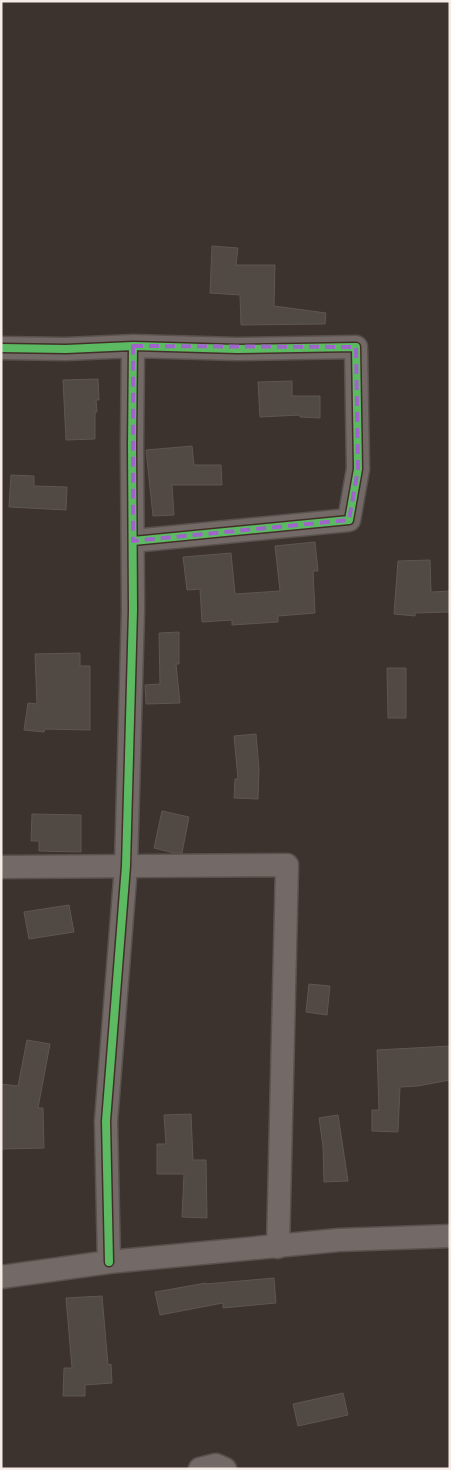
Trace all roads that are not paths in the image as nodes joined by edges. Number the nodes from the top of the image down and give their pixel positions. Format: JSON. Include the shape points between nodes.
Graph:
{"nodes":[{"id":1,"x":133,"y":346,"type":"junction"},
{"id":2,"x":1,"y":348,"type":"edge"},
{"id":3,"x":133,"y":540,"type":"junction"},
{"id":4,"x":126,"y":866,"type":"junction"},
{"id":5,"x":1,"y":867,"type":"edge"},
{"id":6,"x":450,"y":1236,"type":"edge"},
{"id":7,"x":278,"y":1247,"type":"junction"},
{"id":8,"x":109,"y":1262,"type":"junction"},
{"id":9,"x":1,"y":1277,"type":"edge"}],
"edges":[{"from":1,"to":2,"type":"street"},
{"from":1,"to":3,"type":"street"},
{"from":1,"to":3,"type":"street","via":[[237,349],[356,347],[358,469],[349,520]]},
{"from":3,"to":4,"type":"street"},
{"from":4,"to":5,"type":"street"},
{"from":4,"to":7,"type":"street","via":[[287,865]]},
{"from":4,"to":8,"type":"street","via":[[106,1121]]},
{"from":6,"to":7,"type":"street","via":[[339,1240]]},
{"from":7,"to":8,"type":"street"},
{"from":8,"to":9,"type":"street"}]}
